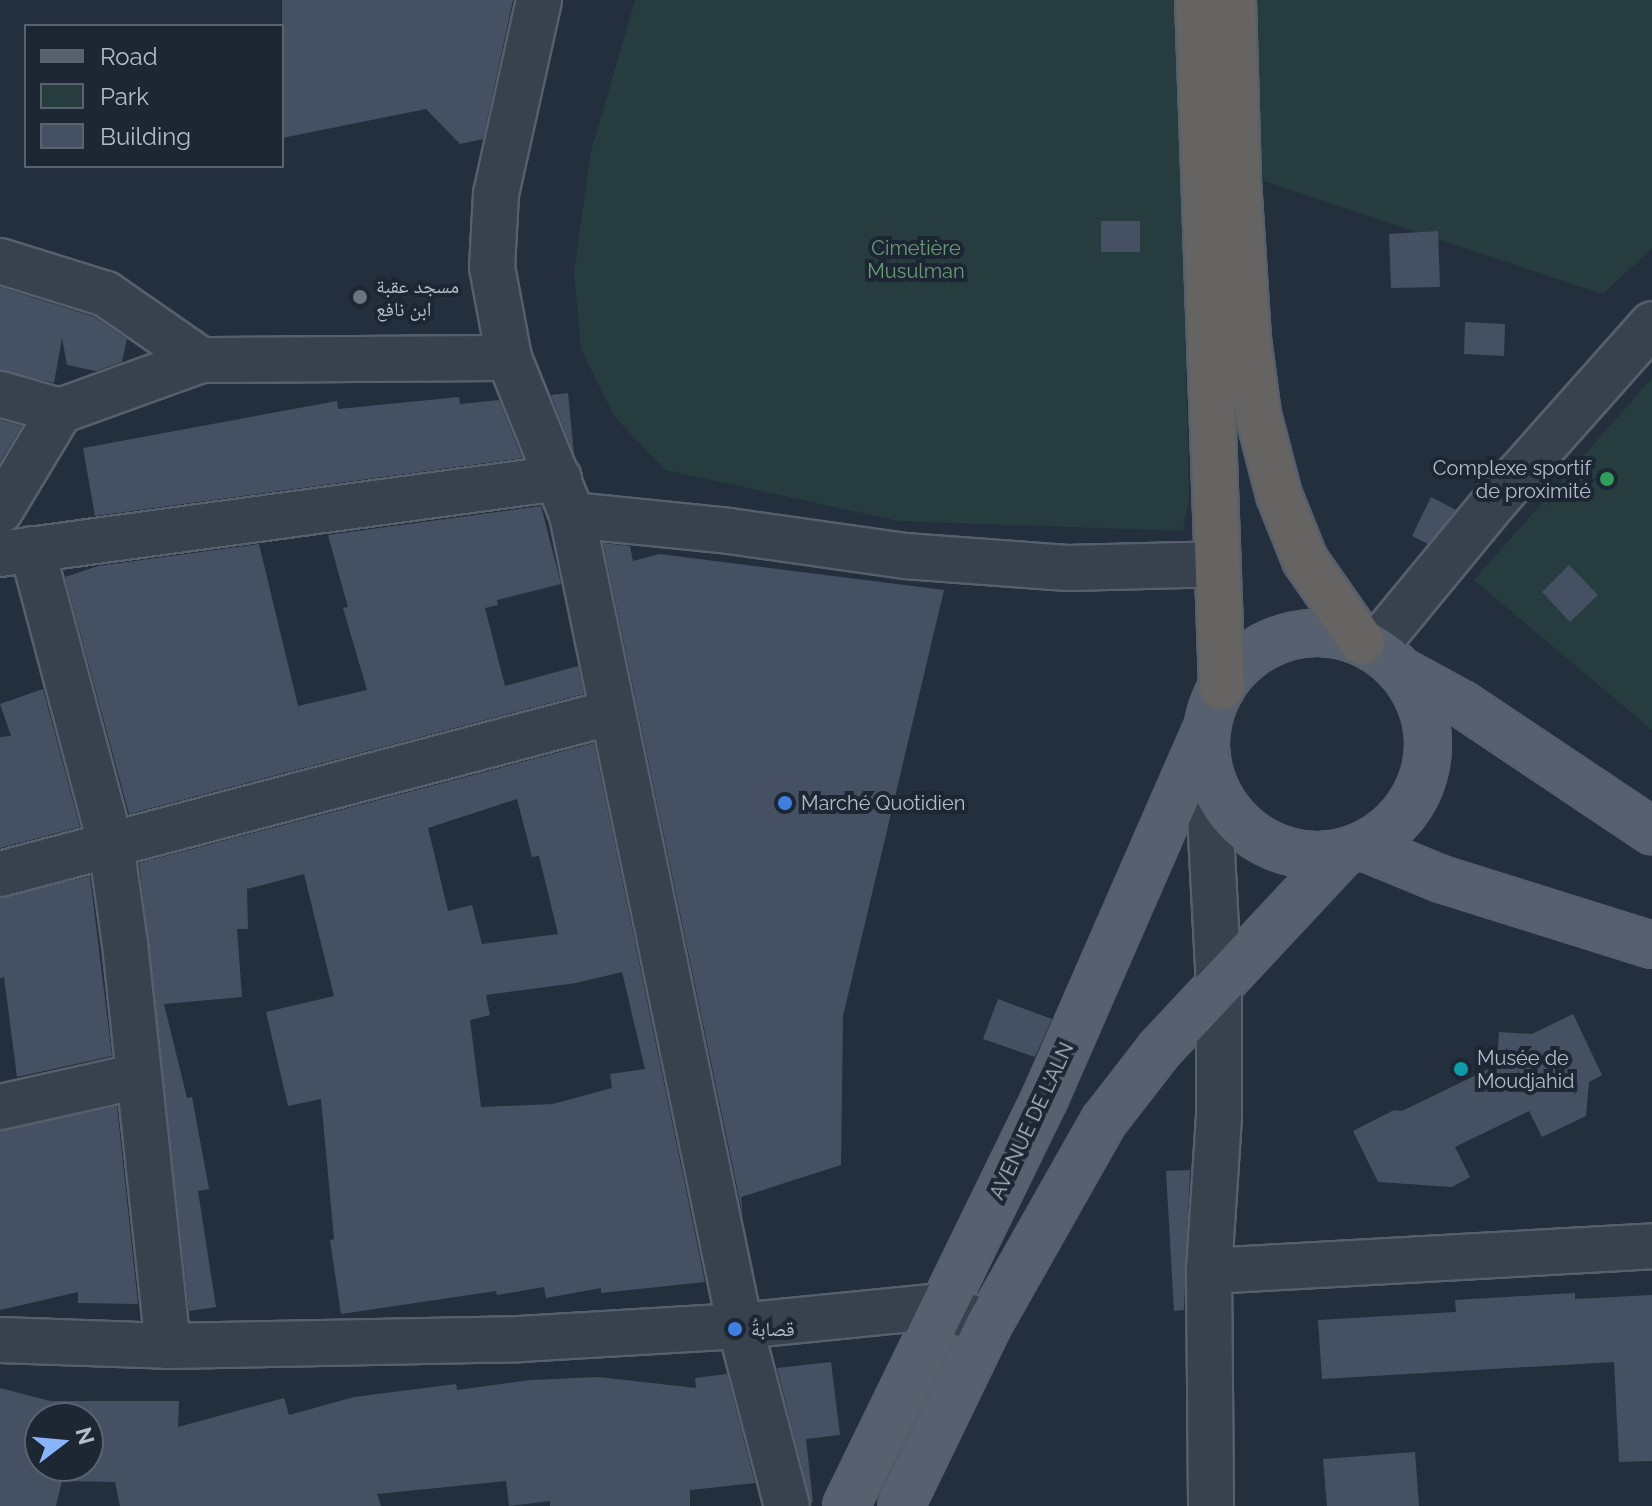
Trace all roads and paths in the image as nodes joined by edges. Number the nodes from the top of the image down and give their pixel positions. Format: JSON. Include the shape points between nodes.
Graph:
{"nodes":[{"id":1,"x":539,"y":0,"type":"edge"},
{"id":2,"x":1198,"y":0,"type":"edge"},
{"id":3,"x":1233,"y":0,"type":"edge"},
{"id":4,"x":0,"y":261,"type":"edge"},
{"id":5,"x":1652,"y":324,"type":"edge"},
{"id":6,"x":509,"y":358,"type":"junction"},
{"id":7,"x":201,"y":360,"type":"junction"},
{"id":8,"x":0,"y":394,"type":"edge"},
{"id":9,"x":60,"y":411,"type":"junction"},
{"id":10,"x":566,"y":496,"type":"junction"},
{"id":11,"x":0,"y":511,"type":"edge"},
{"id":12,"x":16,"y":551,"type":"edge"},
{"id":13,"x":1216,"y":564,"type":"junction"},
{"id":14,"x":1380,"y":654,"type":"junction"},
{"id":15,"x":1222,"y":688,"type":"junction"},
{"id":16,"x":613,"y":712,"type":"junction"},
{"id":17,"x":1206,"y":743,"type":"junction"},
{"id":18,"x":1652,"y":831,"type":"edge"},
{"id":19,"x":111,"y":845,"type":"junction"},
{"id":20,"x":1352,"y":851,"type":"junction"},
{"id":21,"x":0,"y":874,"type":"edge"},
{"id":22,"x":1652,"y":945,"type":"edge"},
{"id":23,"x":1219,"y":987,"type":"junction"},
{"id":24,"x":139,"y":1076,"type":"junction"},
{"id":25,"x":0,"y":1107,"type":"edge"},
{"id":26,"x":1652,"y":1246,"type":"edge"},
{"id":27,"x":1209,"y":1271,"type":"junction"},
{"id":28,"x":942,"y":1306,"type":"junction"},
{"id":29,"x":989,"y":1324,"type":"junction"},
{"id":30,"x":740,"y":1326,"type":"junction"},
{"id":31,"x":0,"y":1340,"type":"edge"},
{"id":32,"x":168,"y":1346,"type":"junction"},
{"id":33,"x":787,"y":1506,"type":"edge"},
{"id":34,"x":846,"y":1506,"type":"edge"},
{"id":35,"x":901,"y":1506,"type":"edge"},
{"id":36,"x":1211,"y":1506,"type":"edge"}],
"edges":[{"from":1,"to":6,"type":"street","via":[[496,194],[492,267]]},
{"from":2,"to":13,"type":"highway"},
{"from":3,"to":14,"type":"highway","via":[[1238,180],[1258,414],[1279,495],[1305,560]]},
{"from":4,"to":7,"type":"street","via":[[106,294]]},
{"from":5,"to":14,"type":"street","via":[[1496,500]]},
{"from":6,"to":7,"type":"street"},
{"from":6,"to":10,"type":"street"},
{"from":7,"to":9,"type":"street"},
{"from":8,"to":9,"type":"street"},
{"from":9,"to":11,"type":"street"},
{"from":10,"to":12,"type":"street"},
{"from":10,"to":13,"type":"street","via":[[729,531],[905,556],[1068,568]]},
{"from":10,"to":16,"type":"street"},
{"from":12,"to":19,"type":"street"},
{"from":13,"to":15,"type":"highway"},
{"from":14,"to":15,"type":"main road","via":[[1333,633],[1304,633],[1250,654]]},
{"from":14,"to":18,"type":"main road"},
{"from":14,"to":20,"type":"main road","via":[[1421,702],[1429,735],[1426,770],[1392,828]]},
{"from":15,"to":17,"type":"main road"},
{"from":16,"to":19,"type":"street"},
{"from":16,"to":30,"type":"street"},
{"from":17,"to":20,"type":"main road","via":[[1217,793],[1238,824],[1269,845],[1304,856]]},
{"from":17,"to":23,"type":"street"},
{"from":17,"to":28,"type":"main road","name":"AVENUE DE L'ALN","via":[[1045,1098]]},
{"from":19,"to":21,"type":"street"},
{"from":19,"to":24,"type":"street"},
{"from":20,"to":22,"type":"main road"},
{"from":20,"to":23,"type":"main road"},
{"from":23,"to":27,"type":"street","via":[[1219,1116]]},
{"from":23,"to":29,"type":"main road","via":[[1159,1050],[1104,1121]]},
{"from":24,"to":25,"type":"street"},
{"from":24,"to":32,"type":"street"},
{"from":26,"to":27,"type":"street"},
{"from":27,"to":36,"type":"street"},
{"from":28,"to":29,"type":"street"},
{"from":28,"to":30,"type":"street"},
{"from":28,"to":34,"type":"main road","name":"AVENUE DE L'ALN"},
{"from":29,"to":35,"type":"main road"},
{"from":30,"to":32,"type":"street","via":[[520,1339]]},
{"from":30,"to":33,"type":"street"},
{"from":31,"to":32,"type":"street"}]}
